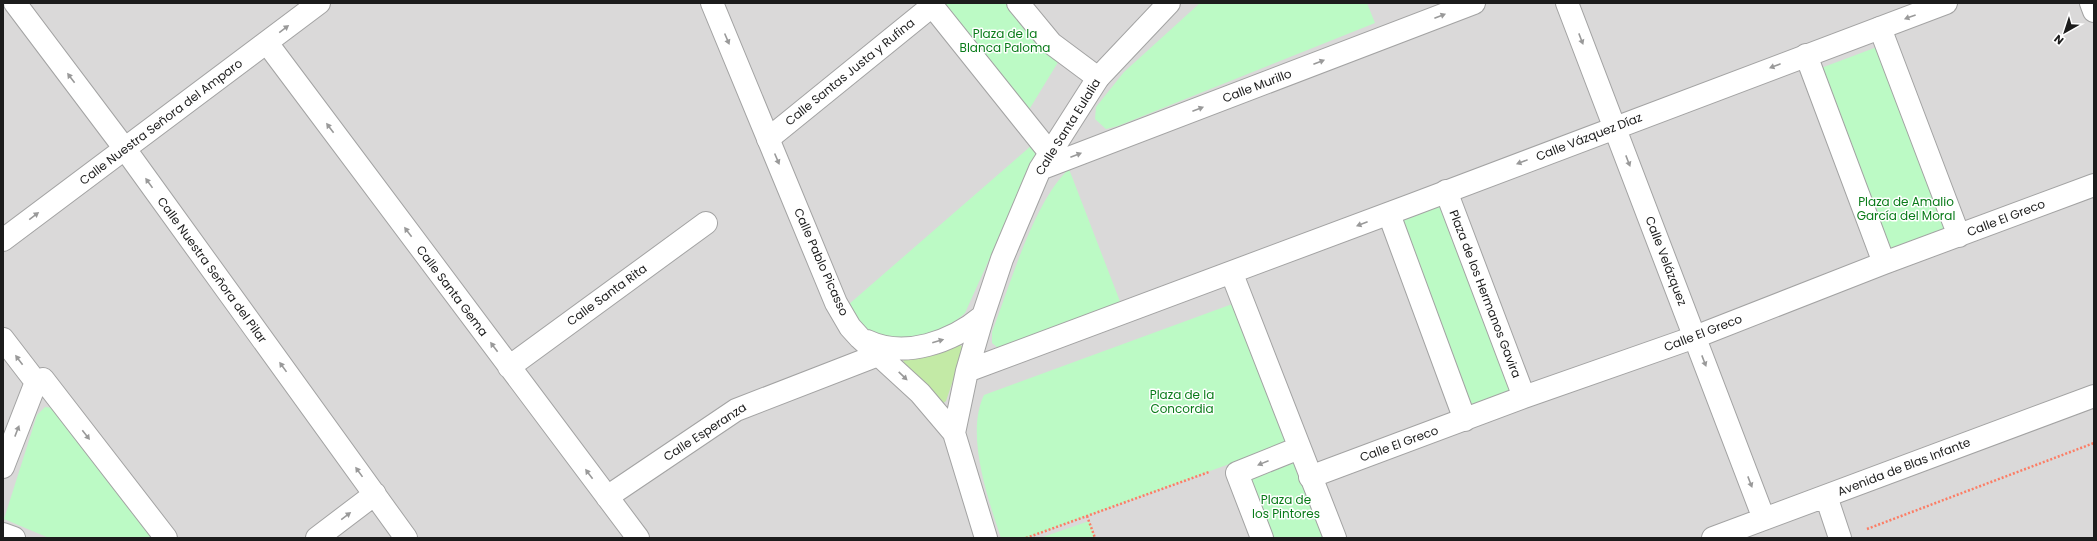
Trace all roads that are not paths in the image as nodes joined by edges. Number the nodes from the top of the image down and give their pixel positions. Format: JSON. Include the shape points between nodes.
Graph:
{"nodes":[{"id":1,"x":15,"y":3,"type":"edge"},
{"id":2,"x":319,"y":3,"type":"edge"},
{"id":3,"x":712,"y":3,"type":"edge"},
{"id":4,"x":1018,"y":3,"type":"edge"},
{"id":5,"x":1169,"y":3,"type":"edge"},
{"id":6,"x":1474,"y":3,"type":"edge"},
{"id":7,"x":1567,"y":3,"type":"edge"},
{"id":8,"x":1946,"y":3,"type":"edge"},
{"id":9,"x":2091,"y":3,"type":"edge"},
{"id":10,"x":931,"y":4,"type":"edge"},
{"id":11,"x":2094,"y":11,"type":"edge"},
{"id":12,"x":1880,"y":28,"type":"junction"},
{"id":13,"x":267,"y":43,"type":"junction"},
{"id":14,"x":1806,"y":54,"type":"junction"},
{"id":15,"x":1098,"y":78,"type":"junction"},
{"id":16,"x":1615,"y":126,"type":"junction"},
{"id":17,"x":768,"y":139,"type":"junction"},
{"id":18,"x":125,"y":149,"type":"junction"},
{"id":19,"x":1045,"y":161,"type":"junction"},
{"id":20,"x":2094,"y":185,"type":"edge"},
{"id":21,"x":1446,"y":191,"type":"junction"},
{"id":22,"x":1389,"y":214,"type":"junction"},
{"id":23,"x":706,"y":223,"type":"dead end"},
{"id":24,"x":1959,"y":236,"type":"junction"},
{"id":25,"x":3,"y":240,"type":"edge"},
{"id":26,"x":1884,"y":263,"type":"junction"},
{"id":27,"x":1232,"y":274,"type":"junction"},
{"id":28,"x":983,"y":316,"type":"junction"},
{"id":29,"x":1695,"y":337,"type":"junction"},
{"id":30,"x":3,"y":338,"type":"edge"},
{"id":31,"x":860,"y":338,"type":"junction"},
{"id":32,"x":878,"y":355,"type":"junction"},
{"id":33,"x":509,"y":367,"type":"junction"},
{"id":34,"x":967,"y":371,"type":"junction"},
{"id":35,"x":36,"y":382,"type":"junction"},
{"id":36,"x":2094,"y":396,"type":"edge"},
{"id":37,"x":1524,"y":397,"type":"junction"},
{"id":38,"x":1465,"y":420,"type":"junction"},
{"id":39,"x":954,"y":433,"type":"junction"},
{"id":40,"x":1299,"y":448,"type":"junction"},
{"id":41,"x":3,"y":467,"type":"edge"},
{"id":42,"x":1310,"y":477,"type":"junction"},
{"id":43,"x":375,"y":494,"type":"junction"},
{"id":44,"x":1826,"y":496,"type":"junction"},
{"id":45,"x":607,"y":497,"type":"junction"},
{"id":46,"x":1764,"y":519,"type":"junction"},
{"id":47,"x":3,"y":534,"type":"edge"},
{"id":48,"x":14,"y":538,"type":"edge"},
{"id":49,"x":166,"y":538,"type":"edge"},
{"id":50,"x":317,"y":538,"type":"edge"},
{"id":51,"x":406,"y":538,"type":"edge"},
{"id":52,"x":638,"y":538,"type":"edge"},
{"id":53,"x":986,"y":538,"type":"edge"},
{"id":54,"x":1262,"y":538,"type":"edge"},
{"id":55,"x":1335,"y":538,"type":"edge"},
{"id":56,"x":1713,"y":538,"type":"edge"},
{"id":57,"x":1840,"y":538,"type":"edge"}],
"edges":[{"from":18,"to":1,"type":"street","name":"Calle Nuestra Señora del Pilar","one_way":true},
{"from":13,"to":2,"type":"street","name":"Calle Nuestra Señora del Amparo","one_way":true},
{"from":3,"to":17,"type":"street","name":"Calle Pablo Picasso","one_way":true},
{"from":4,"to":15,"type":"street","via":[[1050,43]]},
{"from":5,"to":15,"type":"street","name":"Calle Santa Eulalia"},
{"from":19,"to":6,"type":"street","name":"Calle Murillo","one_way":true},
{"from":7,"to":16,"type":"street","name":"Calle Velázquez","one_way":true},
{"from":8,"to":12,"type":"street","name":"Calle Vázquez Díaz","one_way":true},
{"from":9,"to":11,"type":"street"},
{"from":10,"to":17,"type":"street","name":"Calle Santas Justa y Rufina"},
{"from":10,"to":19,"type":"street"},
{"from":12,"to":14,"type":"street","name":"Calle Vázquez Díaz"},
{"from":12,"to":24,"type":"street"},
{"from":13,"to":18,"type":"street","name":"Calle Nuestra Señora del Amparo"},
{"from":33,"to":13,"type":"street","name":"Calle Santa Gema","one_way":true},
{"from":14,"to":16,"type":"street","name":"Calle Vázquez Díaz","one_way":true},
{"from":14,"to":26,"type":"street"},
{"from":15,"to":19,"type":"street","name":"Calle Santa Eulalia"},
{"from":16,"to":21,"type":"street","name":"Calle Vázquez Díaz","one_way":true},
{"from":16,"to":29,"type":"street","name":"Calle Velázquez","one_way":true},
{"from":17,"to":31,"type":"street","name":"Calle Pablo Picasso","one_way":true,"via":[[836,303],[850,327]]},
{"from":25,"to":18,"type":"street","name":"Calle Nuestra Señora del Amparo","one_way":true},
{"from":43,"to":18,"type":"street","name":"Calle Nuestra Señora del Pilar","one_way":true},
{"from":19,"to":28,"type":"street","name":"Calle Santa Eulalia","via":[[1002,259]]},
{"from":20,"to":24,"type":"street","name":"Calle El Greco"},
{"from":21,"to":22,"type":"street","name":"Calle Vázquez Díaz"},
{"from":21,"to":37,"type":"street","name":"Plaza de los Hermanos Gavira"},
{"from":22,"to":27,"type":"street","name":"Calle Vázquez Díaz","one_way":true},
{"from":22,"to":38,"type":"street"},
{"from":23,"to":33,"type":"street","name":"Calle Santa Rita"},
{"from":24,"to":26,"type":"street","name":"Calle El Greco"},
{"from":26,"to":29,"type":"street","name":"Calle El Greco"},
{"from":27,"to":34,"type":"street","name":"Calle Vázquez Díaz"},
{"from":27,"to":40,"type":"street"},
{"from":31,"to":28,"type":"street","one_way":true,"via":[[889,349],[923,345],[951,337]]},
{"from":28,"to":34,"type":"street","name":"Calle Santa Eulalia"},
{"from":29,"to":37,"type":"street","name":"Calle El Greco"},
{"from":29,"to":46,"type":"street","name":"Calle Velázquez","one_way":true},
{"from":35,"to":30,"type":"street","one_way":true},
{"from":31,"to":32,"type":"street","name":"Calle Pablo Picasso"},
{"from":32,"to":39,"type":"street","name":"Calle Pablo Picasso","one_way":true,"via":[[920,393]]},
{"from":32,"to":45,"type":"street","name":"Calle Esperanza","via":[[736,410]]},
{"from":45,"to":33,"type":"street","name":"Calle Santa Gema","one_way":true},
{"from":34,"to":39,"type":"street","name":"Calle Santa Eulalia"},
{"from":41,"to":35,"type":"street","one_way":true},
{"from":35,"to":49,"type":"street","one_way":true,"via":[[43,379]]},
{"from":36,"to":44,"type":"street","name":"Avenida de Blas Infante"},
{"from":37,"to":38,"type":"street","name":"Calle El Greco"},
{"from":38,"to":42,"type":"street","name":"Calle El Greco"},
{"from":39,"to":53,"type":"street","name":"Calle Pablo Picasso"},
{"from":40,"to":42,"type":"street"},
{"from":40,"to":54,"type":"street","one_way":true,"via":[[1237,473]]},
{"from":42,"to":55,"type":"street"},
{"from":50,"to":43,"type":"street","one_way":true},
{"from":43,"to":51,"type":"street","name":"Calle Nuestra Señora del Pilar"},
{"from":44,"to":46,"type":"street","name":"Avenida de Blas Infante"},
{"from":44,"to":57,"type":"street"},
{"from":45,"to":52,"type":"street","name":"Calle Santa Gema"},
{"from":46,"to":56,"type":"street","name":"Avenida de Blas Infante"},
{"from":47,"to":48,"type":"street"}]}
